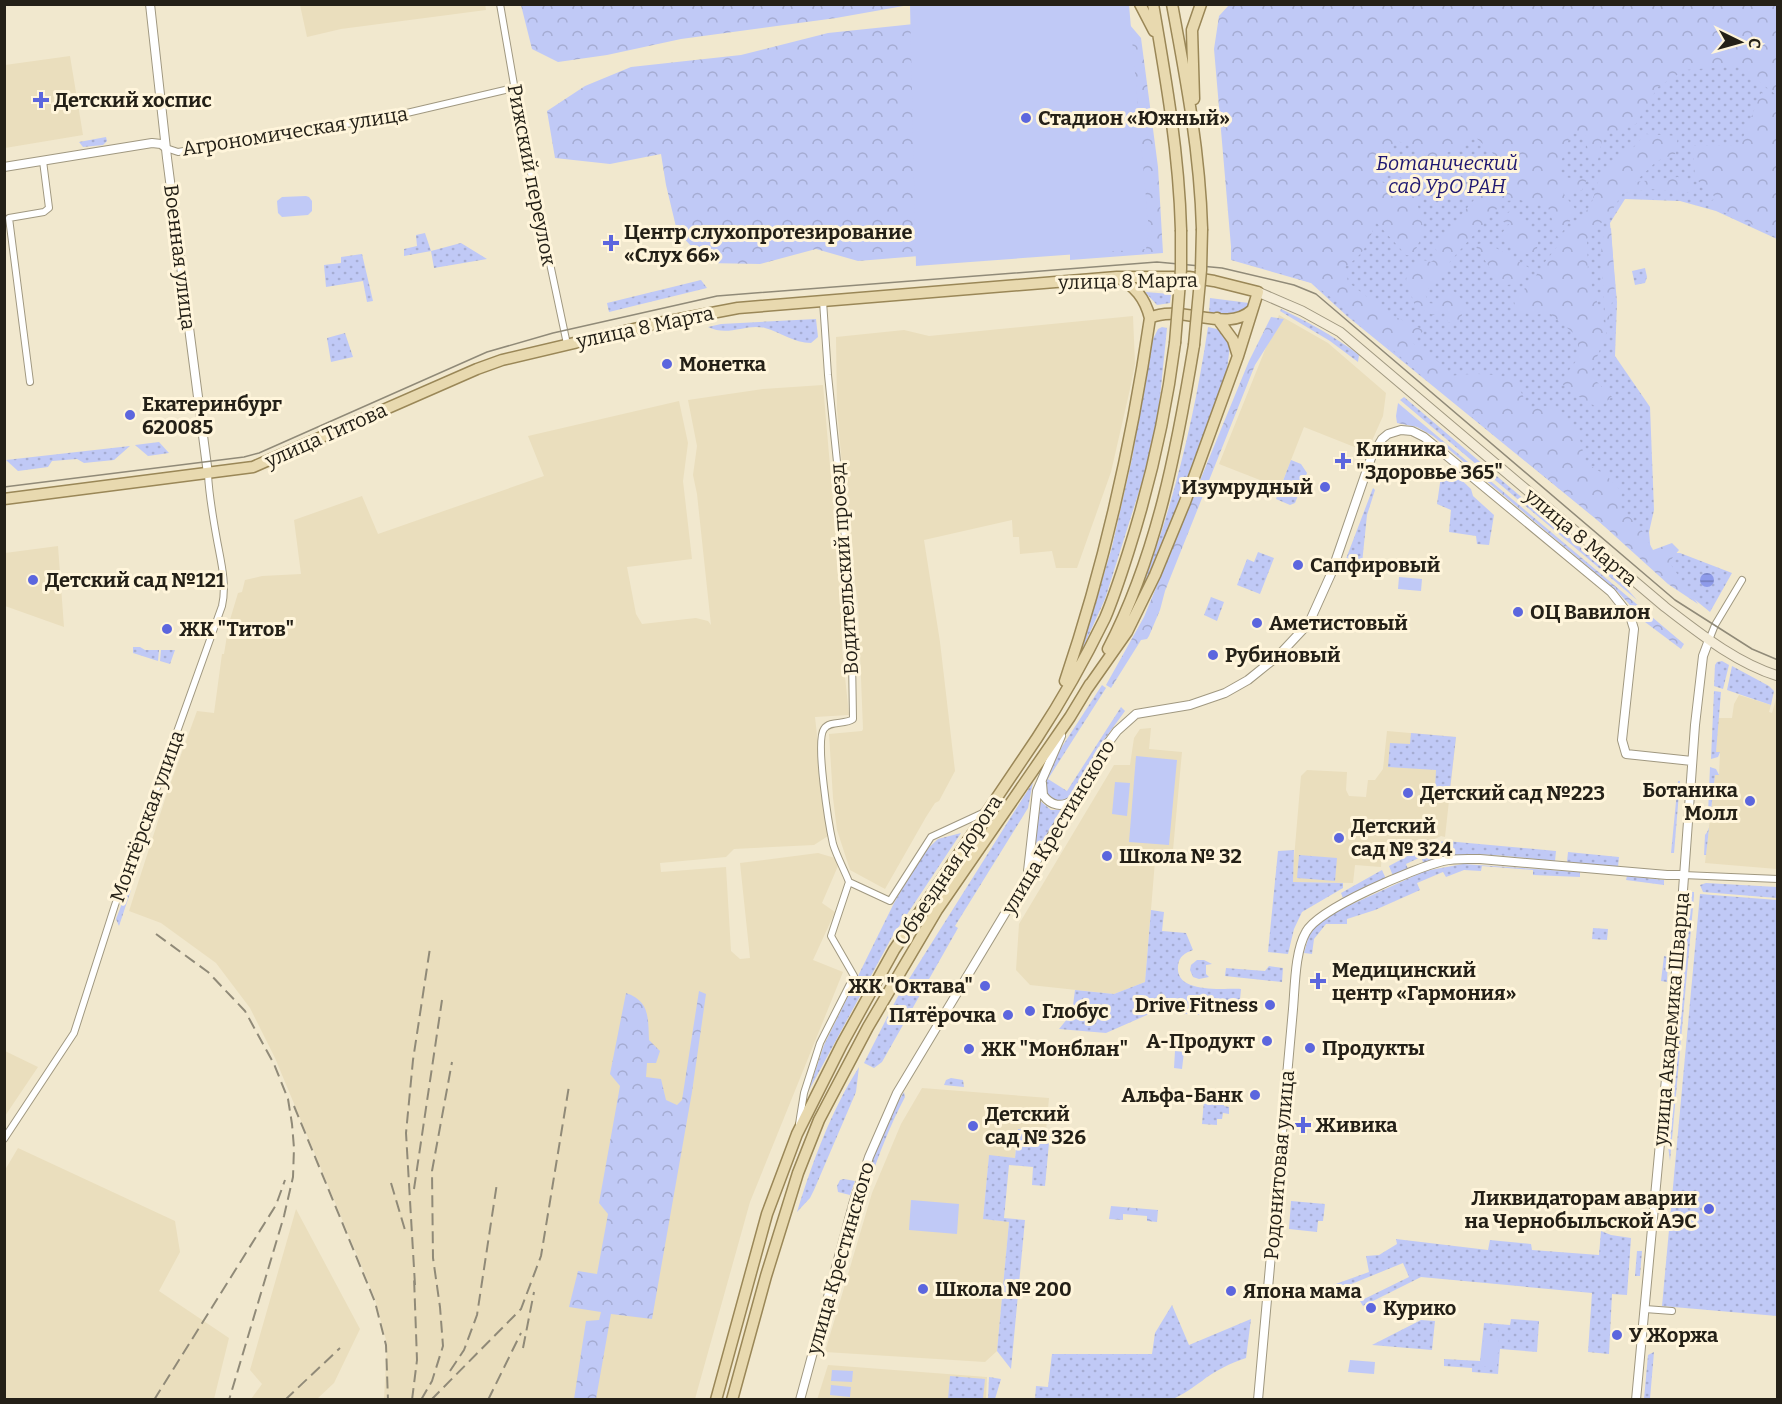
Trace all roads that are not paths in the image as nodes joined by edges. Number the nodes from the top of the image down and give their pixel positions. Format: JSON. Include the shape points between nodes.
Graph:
{"nodes":[{"id":1,"x":150,"y":4,"type":"edge"},
{"id":2,"x":500,"y":4,"type":"edge"},
{"id":3,"x":1140,"y":4,"type":"edge"},
{"id":4,"x":1153,"y":4,"type":"edge"},
{"id":5,"x":1172,"y":4,"type":"edge"},
{"id":6,"x":1201,"y":4,"type":"edge"},
{"id":7,"x":1159,"y":42,"type":"junction"},
{"id":8,"x":514,"y":86,"type":"junction"},
{"id":9,"x":1196,"y":144,"type":"junction"},
{"id":10,"x":166,"y":148,"type":"junction"},
{"id":11,"x":43,"y":161,"type":"junction"},
{"id":12,"x":4,"y":167,"type":"edge"},
{"id":13,"x":1117,"y":277,"type":"junction"},
{"id":14,"x":1258,"y":292,"type":"junction"},
{"id":15,"x":824,"y":301,"type":"junction"},
{"id":16,"x":1252,"y":310,"type":"junction"},
{"id":17,"x":1150,"y":318,"type":"junction"},
{"id":18,"x":1216,"y":318,"type":"junction"},
{"id":19,"x":567,"y":344,"type":"junction"},
{"id":20,"x":1238,"y":356,"type":"junction"},
{"id":21,"x":30,"y":382,"type":"dead end"},
{"id":22,"x":208,"y":474,"type":"junction"},
{"id":23,"x":4,"y":499,"type":"edge"},
{"id":24,"x":1742,"y":580,"type":"dead end"},
{"id":25,"x":1709,"y":640,"type":"junction"},
{"id":26,"x":1778,"y":676,"type":"edge"},
{"id":27,"x":1087,"y":688,"type":"junction"},
{"id":28,"x":1055,"y":710,"type":"junction"},
{"id":29,"x":1070,"y":717,"type":"junction"},
{"id":30,"x":1692,"y":761,"type":"junction"},
{"id":31,"x":1042,"y":777,"type":"junction"},
{"id":32,"x":1074,"y":799,"type":"junction"},
{"id":33,"x":988,"y":810,"type":"junction"},
{"id":34,"x":1683,"y":874,"type":"junction"},
{"id":35,"x":1027,"y":876,"type":"junction"},
{"id":36,"x":1778,"y":879,"type":"edge"},
{"id":37,"x":849,"y":882,"type":"junction"},
{"id":38,"x":797,"y":1134,"type":"junction"},
{"id":39,"x":4,"y":1139,"type":"edge"},
{"id":40,"x":1645,"y":1309,"type":"junction"},
{"id":41,"x":1672,"y":1311,"type":"dead end"},
{"id":42,"x":716,"y":1400,"type":"edge"},
{"id":43,"x":732,"y":1400,"type":"edge"},
{"id":44,"x":800,"y":1400,"type":"edge"},
{"id":45,"x":1258,"y":1400,"type":"edge"},
{"id":46,"x":1636,"y":1400,"type":"edge"}],
"edges":[{"from":1,"to":10,"type":"street","name":"Военная улица"},
{"from":2,"to":8,"type":"street","name":"Рижский переулок"},
{"from":3,"to":7,"type":"main road"},
{"from":4,"to":7,"type":"main road"},
{"from":5,"to":9,"type":"main road"},
{"from":6,"to":9,"type":"main road","via":[[1191,44]]},
{"from":7,"to":28,"type":"main road","name":"Объездная дорога","bridge":true,"via":[[1180,189],[1179,299],[1170,387],[1125,561],[1105,617]]},
{"from":8,"to":10,"type":"street","name":"Агрономическая улица","via":[[362,122],[178,152]]},
{"from":8,"to":19,"type":"street","name":"Рижский переулок"},
{"from":9,"to":27,"type":"main road","name":"Объездная дорога","bridge":true,"via":[[1201,187],[1201,270],[1194,345],[1178,441],[1151,538],[1121,623]]},
{"from":10,"to":11,"type":"street","name":"Агрономическая улица","via":[[152,142]]},
{"from":10,"to":22,"type":"street","name":"Военная улица"},
{"from":11,"to":12,"type":"street","name":"Агрономическая улица"},
{"from":11,"to":21,"type":"street","via":[[49,208],[9,218]]},
{"from":13,"to":14,"type":"main road","name":"улица 8 Марта","via":[[1189,277]]},
{"from":13,"to":15,"type":"main road","name":"улица 8 Марта"},
{"from":13,"to":17,"type":"main road","via":[[1135,288]]},
{"from":14,"to":16,"type":"main road"},
{"from":14,"to":25,"type":"main road","name":"улица 8 Марта","via":[[1340,332],[1602,556]]},
{"from":15,"to":19,"type":"main road","name":"улица 8 Марта","via":[[720,310]]},
{"from":15,"to":37,"type":"street","name":"Водительский проезд","via":[[850,597],[853,718],[829,725],[823,730],[820,743],[834,846]]},
{"from":16,"to":18,"type":"main road","via":[[1243,318]]},
{"from":16,"to":20,"type":"main road"},
{"from":17,"to":18,"type":"main road","via":[[1166,313]]},
{"from":17,"to":28,"type":"main road","via":[[1128,451],[1086,615]]},
{"from":18,"to":20,"type":"main road","via":[[1233,340]]},
{"from":19,"to":22,"type":"main road","name":"улица Титова","via":[[477,369],[260,464]]},
{"from":20,"to":27,"type":"main road","via":[[1155,575],[1127,632]]},
{"from":22,"to":23,"type":"main road","name":"улица Титова"},
{"from":22,"to":39,"type":"street","name":"Монтёрская улица","via":[[223,576],[222,606],[115,905],[74,1033]]},
{"from":24,"to":25,"type":"street"},
{"from":25,"to":26,"type":"main road","name":"улица 8 Марта"},
{"from":25,"to":30,"type":"street","name":"улица Академика Шварца","via":[[1702,656]]},
{"from":27,"to":29,"type":"main road","name":"Объездная дорога"},
{"from":28,"to":33,"type":"main road","name":"Объездная дорога"},
{"from":29,"to":31,"type":"street"},
{"from":29,"to":43,"type":"main road","name":"Объездная дорога","via":[[937,910],[819,1120],[781,1227]]},
{"from":30,"to":32,"type":"street","name":"улица Крестинского","via":[[1626,754],[1622,740],[1634,629],[1630,616],[1611,592],[1435,446],[1412,431],[1401,430],[1382,439],[1371,458],[1331,574],[1309,623],[1279,656],[1225,693],[1190,705],[1136,714],[1117,731]]},
{"from":30,"to":34,"type":"street","name":"улица Академика Шварца"},
{"from":31,"to":32,"type":"street","via":[[1043,795],[1050,802],[1059,806]]},
{"from":31,"to":35,"type":"street"},
{"from":32,"to":35,"type":"street","name":"улица Крестинского"},
{"from":33,"to":37,"type":"street","via":[[931,837],[890,901]]},
{"from":33,"to":38,"type":"main road","name":"Объездная дорога","via":[[894,950]]},
{"from":34,"to":36,"type":"street"},
{"from":34,"to":40,"type":"street","name":"улица Академика Шварца"},
{"from":34,"to":45,"type":"street","name":"Родонитовая улица","via":[[1452,860],[1435,863],[1338,906],[1319,917],[1306,932],[1293,1009]]},
{"from":35,"to":44,"type":"street","name":"улица Крестинского","via":[[897,1094],[869,1157]]},
{"from":37,"to":38,"type":"street","via":[[831,936],[854,976],[820,1043],[804,1093]]},
{"from":38,"to":42,"type":"main road","name":"Объездная дорога","via":[[767,1214]]},
{"from":40,"to":41,"type":"street"},
{"from":40,"to":46,"type":"street","name":"улица Академика Шварца"}]}
